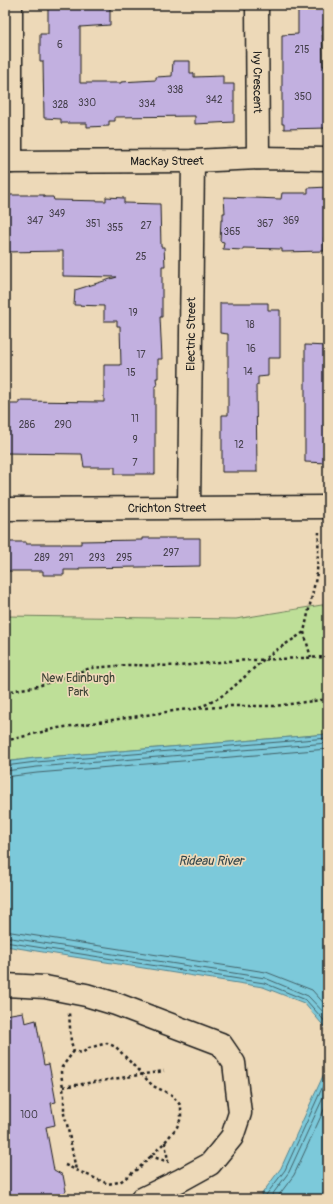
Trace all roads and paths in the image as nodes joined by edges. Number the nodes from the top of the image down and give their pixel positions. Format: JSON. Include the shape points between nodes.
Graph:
{"nodes":[{"id":1,"x":11,"y":5,"type":"edge"},
{"id":2,"x":257,"y":5,"type":"edge"},
{"id":3,"x":258,"y":158,"type":"junction"},
{"id":4,"x":328,"y":159,"type":"edge"},
{"id":5,"x":193,"y":161,"type":"junction"},
{"id":6,"x":8,"y":162,"type":"edge"},
{"id":7,"x":189,"y":507,"type":"junction"},
{"id":8,"x":328,"y":507,"type":"edge"},
{"id":9,"x":5,"y":509,"type":"edge"},
{"id":10,"x":319,"y":532,"type":"dead end"},
{"id":11,"x":304,"y":632,"type":"junction"},
{"id":12,"x":328,"y":657,"type":"edge"},
{"id":13,"x":311,"y":658,"type":"junction"},
{"id":14,"x":262,"y":661,"type":"junction"},
{"id":15,"x":5,"y":692,"type":"edge"},
{"id":16,"x":328,"y":698,"type":"edge"},
{"id":17,"x":193,"y":709,"type":"junction"},
{"id":18,"x":5,"y":741,"type":"edge"},
{"id":19,"x":5,"y":985,"type":"edge"},
{"id":20,"x":69,"y":1013,"type":"dead end"},
{"id":21,"x":74,"y":1051,"type":"junction"},
{"id":22,"x":164,"y":1072,"type":"dead end"},
{"id":23,"x":142,"y":1075,"type":"junction"},
{"id":24,"x":63,"y":1087,"type":"junction"},
{"id":25,"x":165,"y":1142,"type":"junction"},
{"id":26,"x":168,"y":1161,"type":"dead end"},
{"id":27,"x":65,"y":1165,"type":"dead end"},
{"id":28,"x":76,"y":1170,"type":"junction"},
{"id":29,"x":142,"y":1199,"type":"edge"}],
"edges":[{"from":1,"to":6,"type":"street"},
{"from":2,"to":3,"type":"street","name":"Ivy Crescent"},
{"from":3,"to":4,"type":"street","name":"MacKay Street"},
{"from":3,"to":5,"type":"street","name":"MacKay Street"},
{"from":5,"to":6,"type":"street","name":"MacKay Street"},
{"from":5,"to":7,"type":"street","name":"Electric Street"},
{"from":7,"to":8,"type":"street","name":"Crichton Street"},
{"from":7,"to":9,"type":"street","name":"Crichton Street"},
{"from":10,"to":11,"type":"path","via":[[317,573]]},
{"from":11,"to":13,"type":"path"},
{"from":11,"to":14,"type":"path"},
{"from":12,"to":13,"type":"path"},
{"from":13,"to":14,"type":"path"},
{"from":14,"to":15,"type":"path","via":[[91,668],[38,686]]},
{"from":14,"to":17,"type":"path","via":[[232,690],[214,702]]},
{"from":16,"to":17,"type":"path","via":[[275,706]]},
{"from":17,"to":18,"type":"path","via":[[58,728]]},
{"from":19,"to":29,"type":"street","via":[[45,986],[86,994],[116,1004],[221,1044],[234,1063],[240,1113],[232,1137],[210,1164]]},
{"from":20,"to":21,"type":"path"},
{"from":21,"to":23,"type":"path","via":[[82,1053],[89,1048],[107,1043],[116,1047]]},
{"from":21,"to":24,"type":"path","via":[[62,1067]]},
{"from":22,"to":23,"type":"path"},
{"from":23,"to":24,"type":"path"},
{"from":23,"to":25,"type":"path","via":[[153,1086],[172,1095],[181,1106],[179,1123]]},
{"from":24,"to":28,"type":"path","via":[[64,1114]]},
{"from":25,"to":26,"type":"path"},
{"from":25,"to":28,"type":"path","via":[[140,1167],[120,1182],[108,1184]]},
{"from":27,"to":28,"type":"path"}]}
